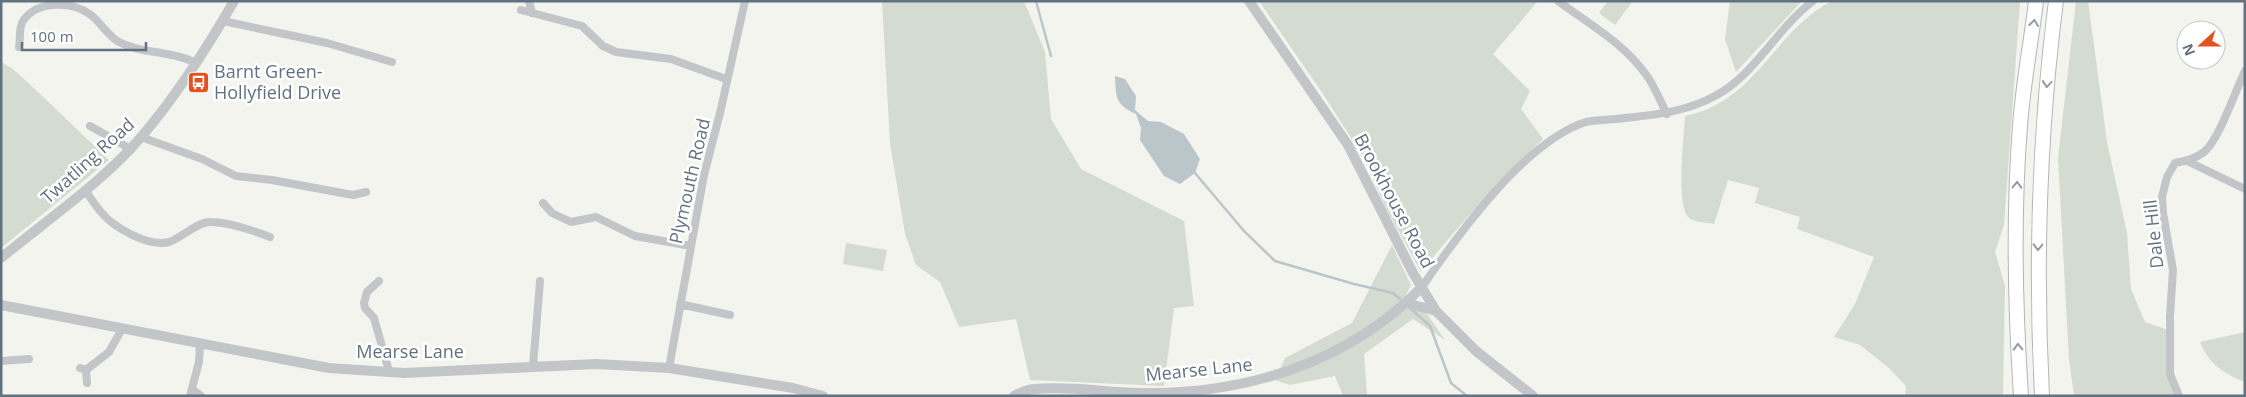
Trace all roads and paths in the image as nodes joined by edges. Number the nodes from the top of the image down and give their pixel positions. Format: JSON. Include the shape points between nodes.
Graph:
{"nodes":[{"id":1,"x":234,"y":1,"type":"edge"},
{"id":2,"x":529,"y":1,"type":"edge"},
{"id":3,"x":745,"y":1,"type":"edge"},
{"id":4,"x":1249,"y":1,"type":"edge"},
{"id":5,"x":1558,"y":1,"type":"edge"},
{"id":6,"x":1813,"y":1,"type":"edge"},
{"id":7,"x":2036,"y":1,"type":"edge"},
{"id":8,"x":2056,"y":1,"type":"edge"},
{"id":9,"x":521,"y":10,"type":"dead end"},
{"id":10,"x":532,"y":13,"type":"junction"},
{"id":11,"x":223,"y":22,"type":"junction"},
{"id":12,"x":19,"y":48,"type":"dead end"},
{"id":13,"x":392,"y":62,"type":"dead end"},
{"id":14,"x":197,"y":63,"type":"junction"},
{"id":15,"x":2245,"y":70,"type":"edge"},
{"id":16,"x":726,"y":79,"type":"junction"},
{"id":17,"x":1667,"y":114,"type":"junction"},
{"id":18,"x":90,"y":126,"type":"dead end"},
{"id":19,"x":141,"y":137,"type":"junction"},
{"id":20,"x":129,"y":148,"type":"junction"},
{"id":21,"x":2187,"y":161,"type":"junction"},
{"id":22,"x":2245,"y":189,"type":"edge"},
{"id":23,"x":86,"y":190,"type":"junction"},
{"id":24,"x":366,"y":192,"type":"dead end"},
{"id":25,"x":542,"y":203,"type":"dead end"},
{"id":26,"x":270,"y":237,"type":"dead end"},
{"id":27,"x":691,"y":246,"type":"junction"},
{"id":28,"x":1,"y":258,"type":"edge"},
{"id":29,"x":379,"y":281,"type":"dead end"},
{"id":30,"x":540,"y":282,"type":"dead end"},
{"id":31,"x":1422,"y":287,"type":"junction"},
{"id":32,"x":1406,"y":303,"type":"junction"},
{"id":33,"x":680,"y":304,"type":"junction"},
{"id":34,"x":1,"y":305,"type":"edge"},
{"id":35,"x":1436,"y":311,"type":"junction"},
{"id":36,"x":730,"y":316,"type":"dead end"},
{"id":37,"x":122,"y":329,"type":"junction"},
{"id":38,"x":200,"y":344,"type":"junction"},
{"id":39,"x":29,"y":359,"type":"dead end"},
{"id":40,"x":1,"y":361,"type":"edge"},
{"id":41,"x":533,"y":367,"type":"junction"},
{"id":42,"x":669,"y":368,"type":"junction"},
{"id":43,"x":389,"y":371,"type":"junction"},
{"id":44,"x":86,"y":383,"type":"dead end"},
{"id":45,"x":191,"y":393,"type":"edge"},
{"id":46,"x":201,"y":396,"type":"edge"},
{"id":47,"x":823,"y":396,"type":"edge"},
{"id":48,"x":1014,"y":396,"type":"edge"},
{"id":49,"x":1533,"y":396,"type":"edge"},
{"id":50,"x":2021,"y":396,"type":"edge"},
{"id":51,"x":2042,"y":396,"type":"edge"},
{"id":52,"x":2179,"y":396,"type":"edge"}],
"edges":[{"from":1,"to":11,"type":"street","name":"Twatling Road"},
{"from":2,"to":10,"type":"street"},
{"from":3,"to":16,"type":"street","name":"Plymouth Road"},
{"from":4,"to":31,"type":"street","name":"Brookhouse Road","via":[[1348,145]]},
{"from":5,"to":17,"type":"street","via":[[1595,26],[1632,58],[1647,75]]},
{"from":6,"to":17,"type":"street","via":[[1717,96]]},
{"from":50,"to":7,"type":"highway","one_way":true,"via":[[2016,205],[2020,125]]},
{"from":8,"to":51,"type":"highway","one_way":true,"via":[[2040,154],[2038,260]]},
{"from":9,"to":10,"type":"street"},
{"from":10,"to":16,"type":"street","via":[[582,26],[603,46],[616,52],[671,59]]},
{"from":11,"to":13,"type":"street","via":[[327,43]]},
{"from":11,"to":14,"type":"street","name":"Twatling Road"},
{"from":12,"to":14,"type":"street","via":[[24,19],[36,9],[66,3],[92,16],[124,44]]},
{"from":14,"to":19,"type":"street","name":"Twatling Road"},
{"from":15,"to":21,"type":"street","name":"Dale Hill","via":[[2206,151]]},
{"from":16,"to":27,"type":"street","name":"Plymouth Road"},
{"from":17,"to":31,"type":"street","via":[[1586,122],[1544,143],[1479,212]]},
{"from":18,"to":20,"type":"street"},
{"from":19,"to":20,"type":"street","name":"Twatling Road"},
{"from":19,"to":24,"type":"street","via":[[202,159],[236,176],[353,195]]},
{"from":20,"to":23,"type":"street","name":"Twatling Road"},
{"from":21,"to":22,"type":"street"},
{"from":21,"to":52,"type":"street","name":"Dale Hill","via":[[2175,163],[2162,196],[2173,270],[2170,374]]},
{"from":23,"to":26,"type":"street","via":[[101,213],[116,225],[146,240],[170,242],[209,221]]},
{"from":23,"to":28,"type":"street","name":"Twatling Road"},
{"from":25,"to":27,"type":"street","via":[[552,213],[571,222],[596,217],[635,236]]},
{"from":27,"to":33,"type":"street","name":"Plymouth Road"},
{"from":29,"to":43,"type":"street","via":[[367,292],[364,303],[374,318]]},
{"from":30,"to":41,"type":"street"},
{"from":31,"to":32,"type":"street","name":"Mearse Lane"},
{"from":31,"to":35,"type":"street","name":"Brookhouse Road"},
{"from":32,"to":35,"type":"street"},
{"from":32,"to":48,"type":"street","name":"Mearse Lane","via":[[1354,342],[1308,364],[1256,382],[1140,393],[1034,389]]},
{"from":33,"to":36,"type":"street"},
{"from":33,"to":42,"type":"street","name":"Plymouth Road"},
{"from":34,"to":37,"type":"street","name":"Mearse Lane"},
{"from":35,"to":49,"type":"street","name":"Brookhouse Road","via":[[1476,351]]},
{"from":37,"to":38,"type":"street","name":"Mearse Lane"},
{"from":37,"to":44,"type":"street","via":[[109,352],[83,369]]},
{"from":38,"to":43,"type":"street","name":"Mearse Lane","via":[[329,368]]},
{"from":38,"to":45,"type":"street"},
{"from":39,"to":40,"type":"street"},
{"from":41,"to":42,"type":"street","name":"Mearse Lane","via":[[596,364]]},
{"from":41,"to":43,"type":"street","name":"Mearse Lane"},
{"from":42,"to":47,"type":"street","name":"Mearse Lane","via":[[794,388]]},
{"from":45,"to":46,"type":"street"}]}
